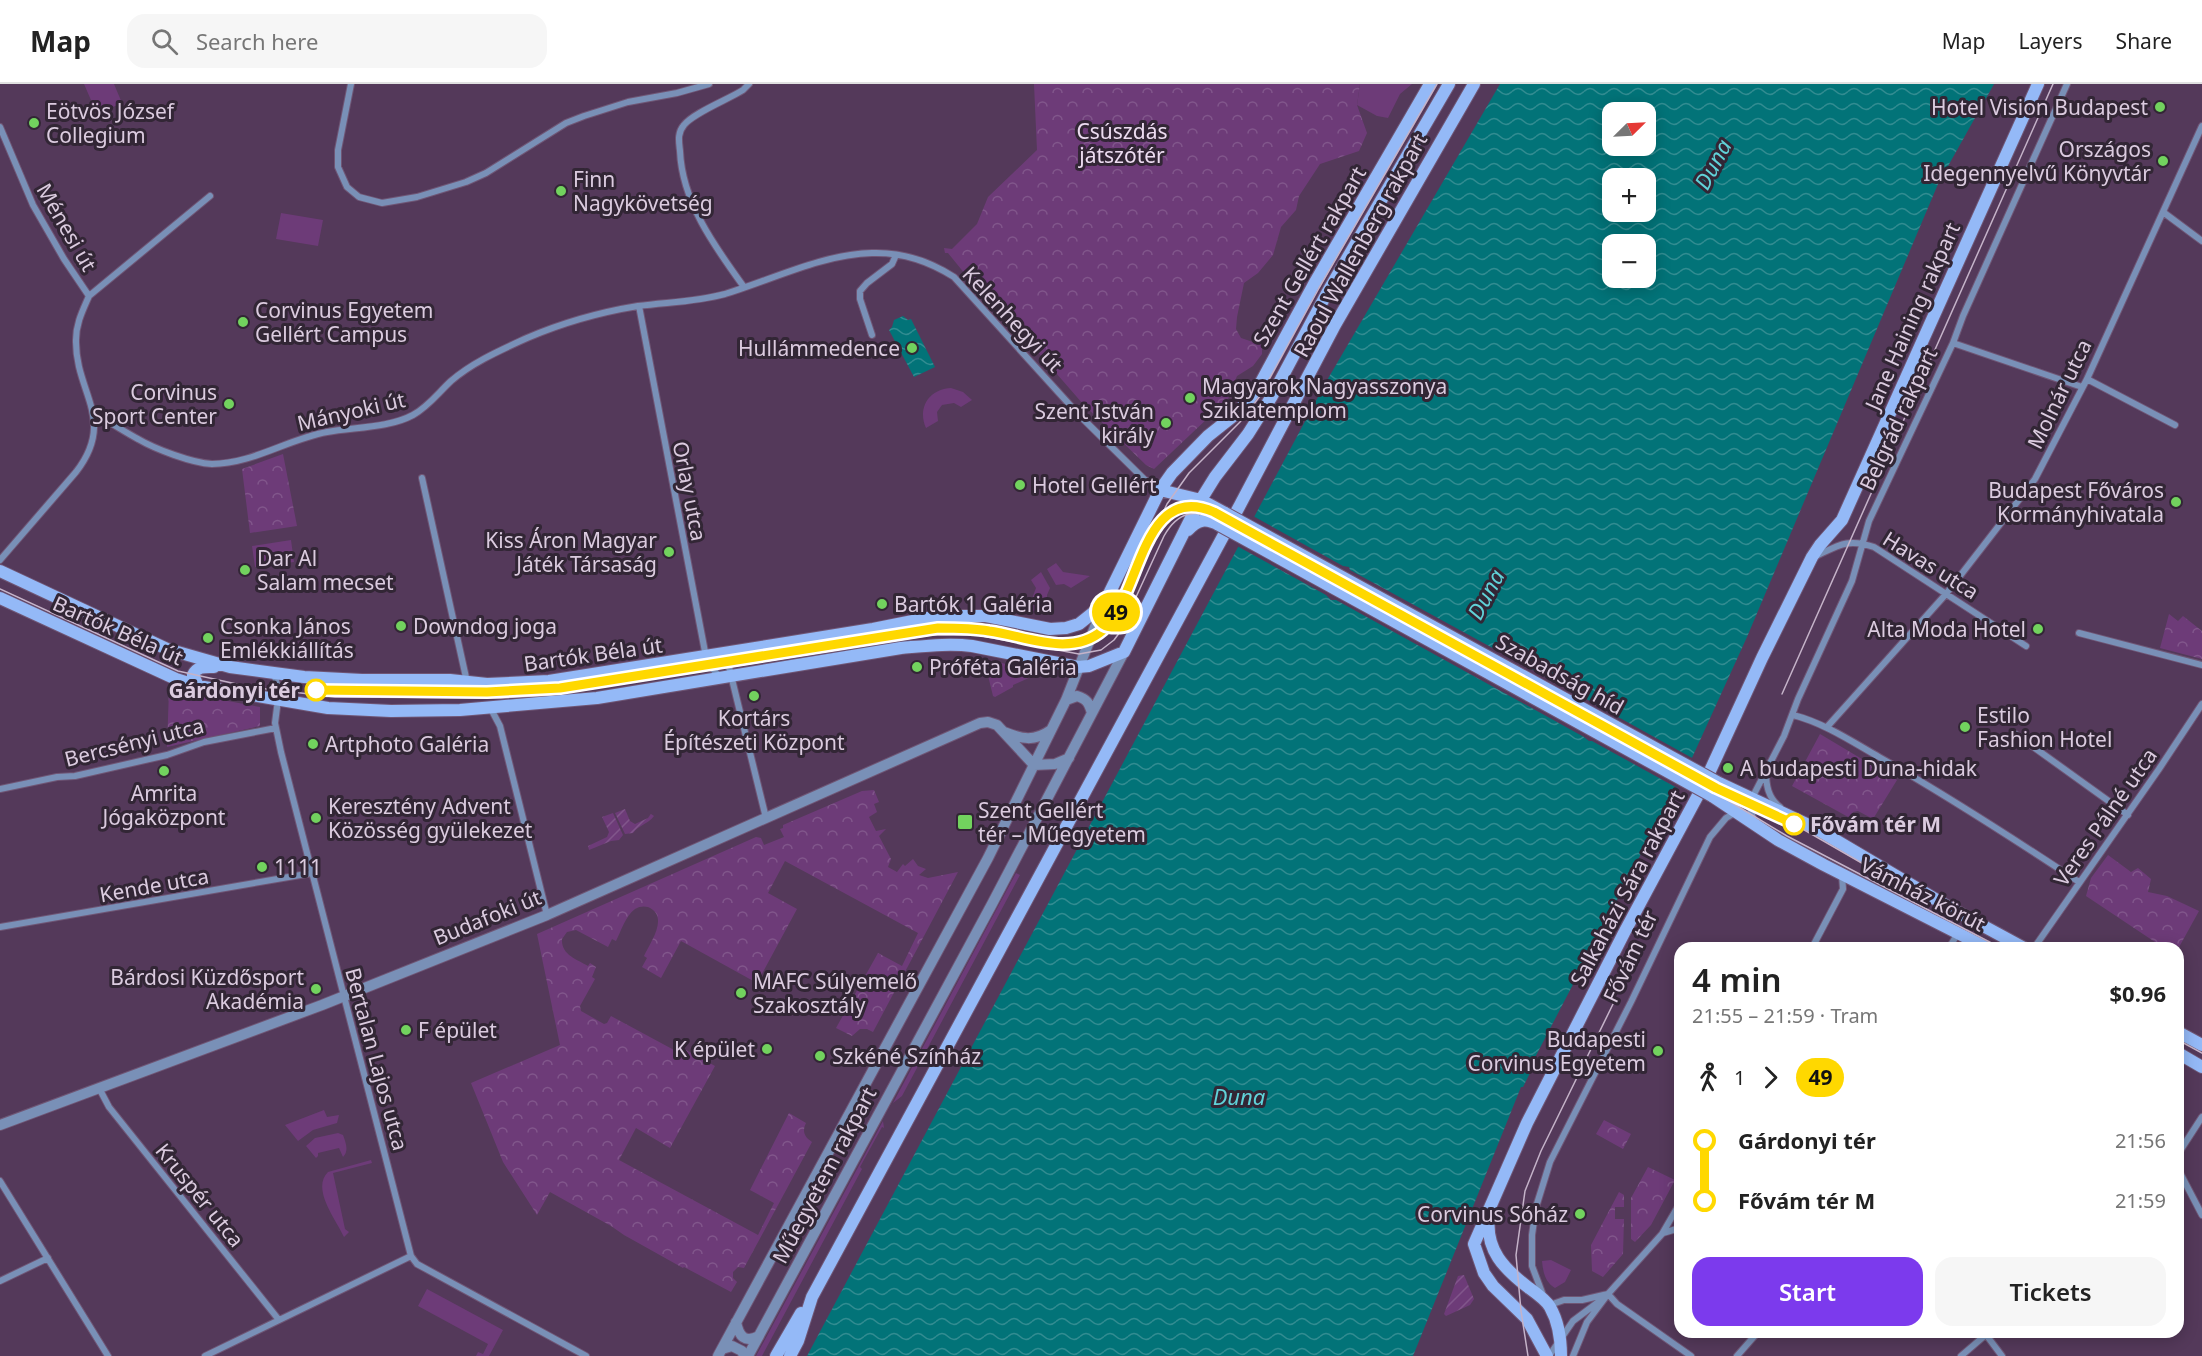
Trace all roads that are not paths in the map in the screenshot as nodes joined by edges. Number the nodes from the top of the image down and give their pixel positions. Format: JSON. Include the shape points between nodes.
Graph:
{"nodes":[{"id":1,"x":351,"y":84,"type":"edge"},
{"id":2,"x":709,"y":84,"type":"edge"},
{"id":3,"x":749,"y":84,"type":"edge"},
{"id":4,"x":1430,"y":84,"type":"edge"},
{"id":5,"x":1449,"y":84,"type":"edge"},
{"id":6,"x":1474,"y":84,"type":"edge"},
{"id":7,"x":2038,"y":84,"type":"edge"},
{"id":8,"x":2067,"y":84,"type":"edge"},
{"id":9,"x":2202,"y":126,"type":"edge"},
{"id":10,"x":0,"y":127,"type":"edge"},
{"id":11,"x":210,"y":196,"type":"dead end"},
{"id":12,"x":2163,"y":212,"type":"junction"},
{"id":13,"x":2202,"y":241,"type":"edge"},
{"id":14,"x":896,"y":255,"type":"junction"},
{"id":15,"x":744,"y":287,"type":"junction"},
{"id":16,"x":89,"y":296,"type":"junction"},
{"id":17,"x":639,"y":306,"type":"junction"},
{"id":18,"x":872,"y":335,"type":"dead end"},
{"id":19,"x":1953,"y":343,"type":"junction"},
{"id":20,"x":2086,"y":379,"type":"junction"},
{"id":21,"x":2082,"y":387,"type":"junction"},
{"id":22,"x":94,"y":414,"type":"junction"},
{"id":23,"x":2175,"y":424,"type":"dead end"},
{"id":24,"x":422,"y":478,"type":"dead end"},
{"id":25,"x":1160,"y":490,"type":"junction"},
{"id":26,"x":1201,"y":500,"type":"junction"},
{"id":27,"x":1225,"y":520,"type":"junction"},
{"id":28,"x":1183,"y":535,"type":"junction"},
{"id":29,"x":1862,"y":543,"type":"junction"},
{"id":30,"x":1812,"y":557,"type":"junction"},
{"id":31,"x":0,"y":560,"type":"edge"},
{"id":32,"x":0,"y":571,"type":"edge"},
{"id":33,"x":1946,"y":594,"type":"junction"},
{"id":34,"x":0,"y":598,"type":"edge"},
{"id":35,"x":1104,"y":604,"type":"junction"},
{"id":36,"x":2079,"y":633,"type":"dead end"},
{"id":37,"x":2026,"y":645,"type":"dead end"},
{"id":38,"x":1124,"y":652,"type":"junction"},
{"id":39,"x":712,"y":656,"type":"junction"},
{"id":40,"x":2202,"y":665,"type":"edge"},
{"id":41,"x":230,"y":667,"type":"junction"},
{"id":42,"x":1078,"y":667,"type":"junction"},
{"id":43,"x":274,"y":674,"type":"junction"},
{"id":44,"x":725,"y":676,"type":"junction"},
{"id":45,"x":467,"y":682,"type":"junction"},
{"id":46,"x":198,"y":686,"type":"junction"},
{"id":47,"x":279,"y":700,"type":"junction"},
{"id":48,"x":1066,"y":700,"type":"junction"},
{"id":49,"x":2202,"y":704,"type":"edge"},
{"id":50,"x":491,"y":709,"type":"junction"},
{"id":51,"x":1092,"y":713,"type":"junction"},
{"id":52,"x":1792,"y":715,"type":"junction"},
{"id":53,"x":276,"y":728,"type":"junction"},
{"id":54,"x":1053,"y":728,"type":"junction"},
{"id":55,"x":1827,"y":728,"type":"junction"},
{"id":56,"x":1004,"y":732,"type":"junction"},
{"id":57,"x":2014,"y":733,"type":"dead end"},
{"id":58,"x":1045,"y":744,"type":"junction"},
{"id":59,"x":1069,"y":758,"type":"junction"},
{"id":60,"x":1055,"y":764,"type":"junction"},
{"id":61,"x":1034,"y":765,"type":"junction"},
{"id":62,"x":1766,"y":770,"type":"junction"},
{"id":63,"x":0,"y":789,"type":"edge"},
{"id":64,"x":1751,"y":800,"type":"junction"},
{"id":65,"x":1736,"y":812,"type":"junction"},
{"id":66,"x":2128,"y":814,"type":"junction"},
{"id":67,"x":1792,"y":817,"type":"junction"},
{"id":68,"x":766,"y":819,"type":"junction"},
{"id":69,"x":1756,"y":825,"type":"junction"},
{"id":70,"x":312,"y":873,"type":"junction"},
{"id":71,"x":1842,"y":874,"type":"junction"},
{"id":72,"x":2079,"y":882,"type":"junction"},
{"id":73,"x":547,"y":915,"type":"junction"},
{"id":74,"x":0,"y":927,"type":"edge"},
{"id":75,"x":1958,"y":932,"type":"junction"},
{"id":76,"x":1815,"y":942,"type":"edge"},
{"id":77,"x":1952,"y":942,"type":"edge"},
{"id":78,"x":1976,"y":942,"type":"edge"},
{"id":79,"x":2013,"y":942,"type":"edge"},
{"id":80,"x":2038,"y":942,"type":"edge"},
{"id":81,"x":343,"y":996,"type":"junction"},
{"id":82,"x":2184,"y":1035,"type":"edge"},
{"id":83,"x":2202,"y":1045,"type":"edge"},
{"id":84,"x":2184,"y":1056,"type":"edge"},
{"id":85,"x":2202,"y":1067,"type":"edge"},
{"id":86,"x":99,"y":1088,"type":"junction"},
{"id":87,"x":2202,"y":1117,"type":"edge"},
{"id":88,"x":0,"y":1125,"type":"edge"},
{"id":89,"x":2184,"y":1145,"type":"edge"},
{"id":90,"x":2184,"y":1180,"type":"edge"},
{"id":91,"x":0,"y":1181,"type":"edge"},
{"id":92,"x":1491,"y":1206,"type":"junction"},
{"id":93,"x":1674,"y":1214,"type":"edge"},
{"id":94,"x":2202,"y":1215,"type":"edge"},
{"id":95,"x":1674,"y":1230,"type":"edge"},
{"id":96,"x":1662,"y":1233,"type":"junction"},
{"id":97,"x":411,"y":1256,"type":"junction"},
{"id":98,"x":48,"y":1258,"type":"junction"},
{"id":99,"x":0,"y":1281,"type":"edge"},
{"id":100,"x":1608,"y":1294,"type":"junction"},
{"id":101,"x":812,"y":1297,"type":"junction"},
{"id":102,"x":1550,"y":1305,"type":"junction"},
{"id":103,"x":279,"y":1320,"type":"junction"},
{"id":104,"x":736,"y":1322,"type":"junction"},
{"id":105,"x":759,"y":1336,"type":"junction"},
{"id":106,"x":1560,"y":1338,"type":"junction"},
{"id":107,"x":1753,"y":1338,"type":"edge"},
{"id":108,"x":1981,"y":1338,"type":"edge"},
{"id":109,"x":1989,"y":1338,"type":"edge"},
{"id":110,"x":720,"y":1352,"type":"edge"},
{"id":111,"x":108,"y":1356,"type":"edge"},
{"id":112,"x":205,"y":1356,"type":"edge"},
{"id":113,"x":586,"y":1356,"type":"edge"},
{"id":114,"x":746,"y":1356,"type":"edge"},
{"id":115,"x":776,"y":1356,"type":"edge"},
{"id":116,"x":790,"y":1356,"type":"edge"},
{"id":117,"x":1548,"y":1356,"type":"edge"},
{"id":118,"x":1561,"y":1356,"type":"edge"},
{"id":119,"x":1573,"y":1356,"type":"edge"},
{"id":120,"x":1691,"y":1356,"type":"edge"},
{"id":121,"x":1737,"y":1356,"type":"edge"},
{"id":122,"x":1961,"y":1356,"type":"edge"},
{"id":123,"x":2002,"y":1356,"type":"edge"}],
"edges":[{"from":1,"to":2,"type":"street","via":[[338,167],[347,187],[359,196],[382,203],[466,183],[584,116]]},
{"from":3,"to":15,"type":"street","via":[[686,122],[679,134],[691,200],[717,250]]},
{"from":4,"to":25,"type":"main road","name":"Szent Gellért rakpart","via":[[1255,391],[1237,413],[1179,464]]},
{"from":5,"to":26,"type":"main road","name":"Szent Gellért rakpart","via":[[1272,396]]},
{"from":6,"to":27,"type":"main road","name":"Raoul Wallenberg rakpart"},
{"from":7,"to":30,"type":"main road","name":"Jane Haining rakpart","via":[[1842,520]]},
{"from":8,"to":19,"type":"street","name":"Belgrád rakpart"},
{"from":9,"to":12,"type":"street","name":"Molnár utca"},
{"from":10,"to":16,"type":"street","name":"Ménesi út","via":[[33,205]]},
{"from":11,"to":16,"type":"street"},
{"from":12,"to":13,"type":"street"},
{"from":12,"to":20,"type":"street","name":"Molnár utca"},
{"from":14,"to":15,"type":"street","name":"Kelenhegyi út","via":[[860,253],[839,257]]},
{"from":14,"to":18,"type":"street","via":[[892,264],[860,291]]},
{"from":14,"to":25,"type":"street","name":"Kelenhegyi út","via":[[916,258],[954,277],[1079,416]]},
{"from":15,"to":17,"type":"street","name":"Mányoki út","via":[[698,300]]},
{"from":16,"to":22,"type":"street","name":"Ménesi út","via":[[76,339]]},
{"from":17,"to":22,"type":"street","name":"Mányoki út","via":[[587,318],[524,340],[475,364],[409,417],[308,436],[238,461],[210,464],[177,455],[140,441]]},
{"from":17,"to":39,"type":"street","name":"Orlay utca"},
{"from":19,"to":21,"type":"street"},
{"from":19,"to":29,"type":"street","name":"Belgrád rakpart"},
{"from":20,"to":21,"type":"street","name":"Molnár utca"},
{"from":20,"to":23,"type":"street"},
{"from":21,"to":33,"type":"street","name":"Molnár utca","via":[[2035,479]]},
{"from":22,"to":31,"type":"street","name":"Ménesi út","via":[[95,430],[84,461]]},
{"from":24,"to":45,"type":"street"},
{"from":25,"to":26,"type":"main road"},
{"from":25,"to":35,"type":"main road","name":"Szent Gellért rakpart"},
{"from":26,"to":27,"type":"main road"},
{"from":26,"to":28,"type":"main road","name":"Szent Gellért rakpart"},
{"from":27,"to":28,"type":"main road","via":[[1196,522]]},
{"from":27,"to":64,"type":"main road","name":"Szabadság híd","bridge":true},
{"from":27,"to":65,"type":"main road","name":"Szabadság híd","bridge":true},
{"from":27,"to":101,"type":"main road","name":"Raoul Wallenberg rakpart"},
{"from":28,"to":38,"type":"main road","name":"Szent Gellért rakpart"},
{"from":29,"to":30,"type":"street","name":"Havas utca","via":[[1843,543]]},
{"from":29,"to":33,"type":"street","name":"Havas utca","via":[[1880,550]]},
{"from":29,"to":52,"type":"street","name":"Belgrád rakpart","via":[[1852,581]]},
{"from":30,"to":92,"type":"main road","name":"Salkaházi Sára rakpart","via":[[1695,803],[1618,943],[1527,1123]]},
{"from":32,"to":41,"type":"main road","name":"Bartók Béla út","via":[[167,649]]},
{"from":33,"to":37,"type":"street","name":"Havas utca"},
{"from":33,"to":55,"type":"street","name":"Molnár utca"},
{"from":34,"to":46,"type":"main road","name":"Bartók Béla út"},
{"from":35,"to":39,"type":"main road","name":"Bartók Béla út","via":[[1079,624],[1065,628],[986,616],[938,616]]},
{"from":35,"to":42,"type":"street","name":"Műegyetem rakpart"},
{"from":36,"to":40,"type":"street"},
{"from":38,"to":42,"type":"main road"},
{"from":38,"to":51,"type":"street","name":"Műegyetem rakpart"},
{"from":39,"to":44,"type":"street","name":"Orlay utca","via":[[711,667]]},
{"from":39,"to":44,"type":"street","via":[[728,664]]},
{"from":39,"to":45,"type":"main road","name":"Bartók Béla út","via":[[549,681]]},
{"from":41,"to":43,"type":"main road","name":"Bartók Béla út"},
{"from":41,"to":46,"type":"main road","via":[[199,668],[193,675]]},
{"from":42,"to":44,"type":"main road","name":"Bartók Béla út","via":[[959,645],[901,648]]},
{"from":42,"to":48,"type":"street","name":"Műegyetem rakpart"},
{"from":43,"to":45,"type":"main road","name":"Bartók Béla út"},
{"from":43,"to":47,"type":"street","name":"Bertalan Lajos utca"},
{"from":44,"to":50,"type":"main road","name":"Bartók Béla út","via":[[597,698]]},
{"from":44,"to":68,"type":"street"},
{"from":46,"to":47,"type":"main road","name":"Bartók Béla út"},
{"from":47,"to":50,"type":"main road","name":"Bartók Béla út","via":[[357,710]]},
{"from":47,"to":53,"type":"street","name":"Bertalan Lajos utca"},
{"from":48,"to":51,"type":"street","via":[[1085,698]]},
{"from":48,"to":54,"type":"street","name":"Műegyetem rakpart"},
{"from":49,"to":66,"type":"street","name":"Veres Pálné utca"},
{"from":50,"to":73,"type":"street","via":[[500,726]]},
{"from":51,"to":59,"type":"street","name":"Műegyetem rakpart"},
{"from":52,"to":55,"type":"street"},
{"from":52,"to":62,"type":"street","name":"Belgrád rakpart"},
{"from":53,"to":63,"type":"street","name":"Bercsényi utca","via":[[204,742],[110,768]]},
{"from":53,"to":70,"type":"street","name":"Bertalan Lajos utca"},
{"from":54,"to":56,"type":"street","via":[[1029,739]]},
{"from":54,"to":58,"type":"street","name":"Műegyetem rakpart"},
{"from":55,"to":72,"type":"street","via":[[1955,802]]},
{"from":56,"to":61,"type":"street"},
{"from":56,"to":68,"type":"street","name":"Budafoki út","via":[[997,725],[980,723]]},
{"from":57,"to":66,"type":"street"},
{"from":58,"to":60,"type":"street","via":[[1045,754]]},
{"from":58,"to":61,"type":"street","name":"Műegyetem rakpart"},
{"from":59,"to":60,"type":"street"},
{"from":59,"to":105,"type":"street","name":"Műegyetem rakpart"},
{"from":60,"to":61,"type":"street"},
{"from":61,"to":104,"type":"street","name":"Műegyetem rakpart","via":[[988,858]]},
{"from":62,"to":64,"type":"street"},
{"from":62,"to":67,"type":"street","via":[[1768,791]]},
{"from":64,"to":67,"type":"main road"},
{"from":64,"to":69,"type":"street","via":[[1751,817]]},
{"from":65,"to":69,"type":"main road"},
{"from":65,"to":102,"type":"street","name":"Fővám tér","via":[[1710,837],[1550,1162],[1534,1218],[1532,1255],[1535,1278]]},
{"from":66,"to":72,"type":"street","name":"Veres Pálné utca"},
{"from":67,"to":79,"type":"main road","name":"Vámház körút"},
{"from":68,"to":73,"type":"street","name":"Budafoki út"},
{"from":69,"to":71,"type":"main road"},
{"from":70,"to":74,"type":"street","name":"Kende utca"},
{"from":70,"to":81,"type":"street","name":"Bertalan Lajos utca"},
{"from":71,"to":75,"type":"main road","name":"Vámház körút"},
{"from":71,"to":76,"type":"street","via":[[1843,889]]},
{"from":72,"to":80,"type":"street","name":"Veres Pálné utca"},
{"from":73,"to":81,"type":"street","name":"Budafoki út"},
{"from":75,"to":77,"type":"street"},
{"from":75,"to":78,"type":"main road","name":"Vámház körút"},
{"from":81,"to":86,"type":"street","name":"Budafoki út"},
{"from":81,"to":97,"type":"street","name":"Bertalan Lajos utca"},
{"from":82,"to":83,"type":"main road"},
{"from":84,"to":85,"type":"main road"},
{"from":86,"to":88,"type":"street","name":"Budafoki út"},
{"from":86,"to":103,"type":"street","name":"Kruspér utca","via":[[109,1107]]},
{"from":87,"to":89,"type":"street"},
{"from":90,"to":94,"type":"street"},
{"from":91,"to":98,"type":"street"},
{"from":92,"to":102,"type":"main road","name":"Salkaházi Sára rakpart","via":[[1488,1238],[1496,1256]]},
{"from":92,"to":117,"type":"main road","name":"Salkaházi Sára rakpart","via":[[1474,1244],[1484,1274],[1528,1321]]},
{"from":93,"to":96,"type":"street"},
{"from":95,"to":96,"type":"street"},
{"from":96,"to":100,"type":"street"},
{"from":97,"to":103,"type":"street"},
{"from":97,"to":113,"type":"street","via":[[417,1264]]},
{"from":98,"to":99,"type":"street"},
{"from":98,"to":111,"type":"street"},
{"from":100,"to":102,"type":"street"},
{"from":100,"to":106,"type":"street","via":[[1573,1321]]},
{"from":100,"to":119,"type":"street","via":[[1587,1322]]},
{"from":100,"to":120,"type":"street"},
{"from":101,"to":115,"type":"main road"},
{"from":101,"to":116,"type":"main road"},
{"from":102,"to":106,"type":"main road"},
{"from":103,"to":112,"type":"street"},
{"from":104,"to":105,"type":"street","via":[[744,1338]]},
{"from":104,"to":110,"type":"street","name":"Műegyetem rakpart"},
{"from":105,"to":114,"type":"street","name":"Műegyetem rakpart"},
{"from":106,"to":117,"type":"street"},
{"from":106,"to":118,"type":"main road"},
{"from":107,"to":121,"type":"street"},
{"from":108,"to":122,"type":"street"},
{"from":109,"to":123,"type":"street"},
{"from":110,"to":114,"type":"street","via":[[732,1346]]}]}
